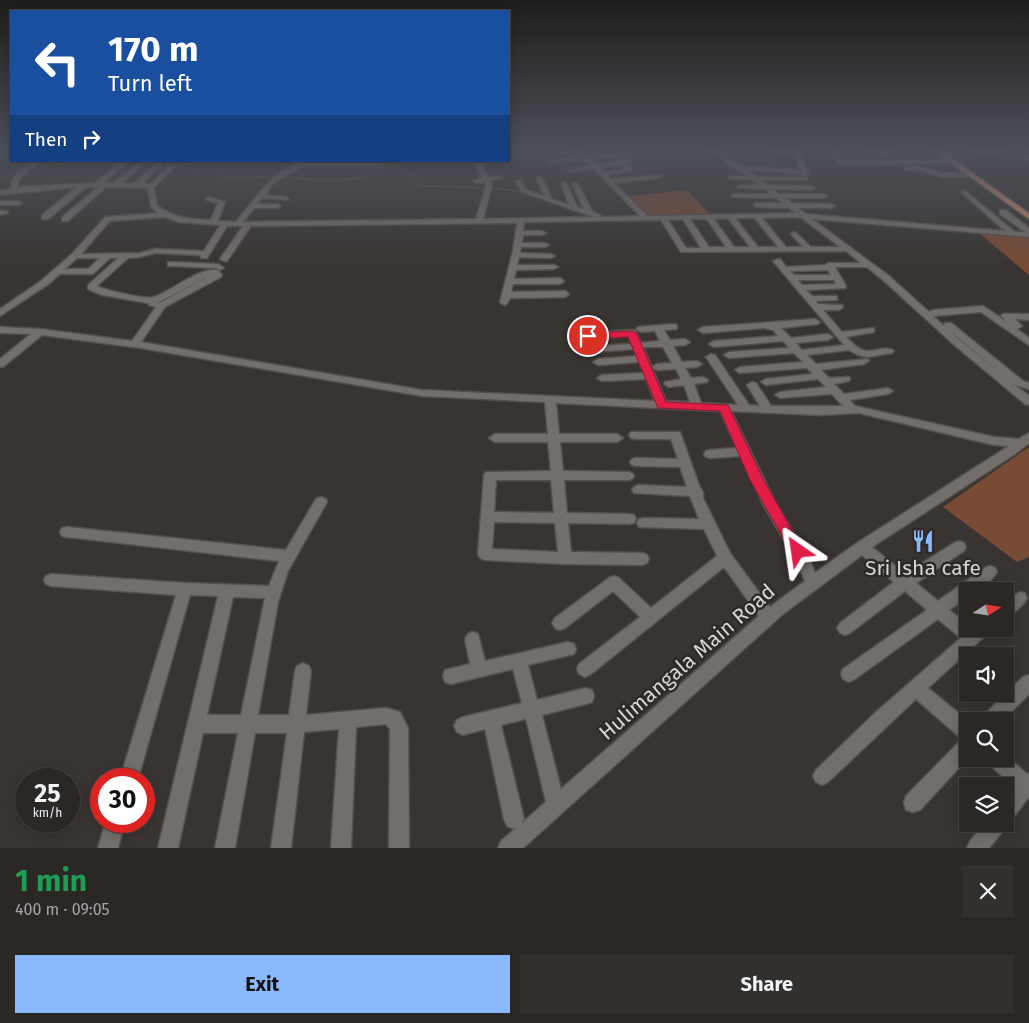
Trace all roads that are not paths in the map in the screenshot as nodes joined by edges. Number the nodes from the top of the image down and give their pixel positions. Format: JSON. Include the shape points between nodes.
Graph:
{"nodes":[{"id":1,"x":617,"y":188,"type":"edge"},
{"id":2,"x":766,"y":188,"type":"edge"},
{"id":3,"x":14,"y":189,"type":"edge"},
{"id":4,"x":37,"y":189,"type":"edge"},
{"id":5,"x":80,"y":189,"type":"edge"},
{"id":6,"x":97,"y":189,"type":"edge"},
{"id":7,"x":151,"y":189,"type":"edge"},
{"id":8,"x":266,"y":189,"type":"edge"},
{"id":9,"x":486,"y":189,"type":"edge"},
{"id":10,"x":523,"y":189,"type":"edge"},
{"id":11,"x":544,"y":189,"type":"edge"},
{"id":12,"x":566,"y":189,"type":"edge"},
{"id":13,"x":577,"y":189,"type":"edge"},
{"id":14,"x":990,"y":189,"type":"edge"},
{"id":15,"x":18,"y":190,"type":"junction"},
{"id":16,"x":964,"y":192,"type":"dead end"},
{"id":17,"x":0,"y":193,"type":"edge"},
{"id":18,"x":259,"y":196,"type":"junction"},
{"id":19,"x":734,"y":196,"type":"dead end"},
{"id":20,"x":776,"y":196,"type":"junction"},
{"id":21,"x":824,"y":196,"type":"dead end"},
{"id":22,"x":209,"y":199,"type":"dead end"},
{"id":23,"x":286,"y":199,"type":"dead end"},
{"id":24,"x":549,"y":200,"type":"junction"},
{"id":25,"x":0,"y":203,"type":"edge"},
{"id":26,"x":18,"y":203,"type":"dead end"},
{"id":27,"x":788,"y":205,"type":"junction"},
{"id":28,"x":251,"y":206,"type":"junction"},
{"id":29,"x":278,"y":206,"type":"dead end"},
{"id":30,"x":832,"y":206,"type":"dead end"},
{"id":31,"x":574,"y":208,"type":"junction"},
{"id":32,"x":588,"y":211,"type":"junction"},
{"id":33,"x":1003,"y":212,"type":"dead end"},
{"id":34,"x":166,"y":215,"type":"junction"},
{"id":35,"x":756,"y":215,"type":"junction"},
{"id":36,"x":765,"y":215,"type":"junction"},
{"id":37,"x":709,"y":216,"type":"junction"},
{"id":38,"x":730,"y":216,"type":"junction"},
{"id":39,"x":802,"y":216,"type":"junction"},
{"id":40,"x":45,"y":217,"type":"dead end"},
{"id":41,"x":289,"y":217,"type":"dead end"},
{"id":42,"x":685,"y":217,"type":"junction"},
{"id":43,"x":1029,"y":217,"type":"edge"},
{"id":44,"x":646,"y":218,"type":"junction"},
{"id":45,"x":663,"y":218,"type":"junction"},
{"id":46,"x":65,"y":219,"type":"dead end"},
{"id":47,"x":603,"y":219,"type":"junction"},
{"id":48,"x":521,"y":220,"type":"junction"},
{"id":49,"x":478,"y":222,"type":"junction"},
{"id":50,"x":213,"y":223,"type":"junction"},
{"id":51,"x":225,"y":224,"type":"junction"},
{"id":52,"x":237,"y":224,"type":"junction"},
{"id":53,"x":248,"y":225,"type":"junction"},
{"id":54,"x":284,"y":225,"type":"junction"},
{"id":55,"x":520,"y":233,"type":"junction"},
{"id":56,"x":542,"y":233,"type":"dead end"},
{"id":57,"x":795,"y":234,"type":"dead end"},
{"id":58,"x":1013,"y":234,"type":"junction"},
{"id":59,"x":1029,"y":234,"type":"edge"},
{"id":60,"x":518,"y":245,"type":"junction"},
{"id":61,"x":545,"y":245,"type":"dead end"},
{"id":62,"x":808,"y":249,"type":"junction"},
{"id":63,"x":846,"y":249,"type":"junction"},
{"id":64,"x":707,"y":250,"type":"junction"},
{"id":65,"x":732,"y":250,"type":"junction"},
{"id":66,"x":756,"y":250,"type":"junction"},
{"id":67,"x":784,"y":250,"type":"junction"},
{"id":68,"x":516,"y":255,"type":"junction"},
{"id":69,"x":75,"y":256,"type":"junction"},
{"id":70,"x":108,"y":256,"type":"junction"},
{"id":71,"x":126,"y":256,"type":"junction"},
{"id":72,"x":551,"y":256,"type":"dead end"},
{"id":73,"x":224,"y":259,"type":"dead end"},
{"id":74,"x":778,"y":261,"type":"dead end"},
{"id":75,"x":171,"y":264,"type":"dead end"},
{"id":76,"x":868,"y":265,"type":"junction"},
{"id":77,"x":554,"y":267,"type":"dead end"},
{"id":78,"x":829,"y":267,"type":"junction"},
{"id":79,"x":513,"y":268,"type":"junction"},
{"id":80,"x":786,"y":269,"type":"junction"},
{"id":81,"x":57,"y":271,"type":"junction"},
{"id":82,"x":215,"y":272,"type":"junction"},
{"id":83,"x":836,"y":277,"type":"junction"},
{"id":84,"x":793,"y":278,"type":"junction"},
{"id":85,"x":560,"y":281,"type":"dead end"},
{"id":86,"x":510,"y":282,"type":"junction"},
{"id":87,"x":800,"y":288,"type":"junction"},
{"id":88,"x":145,"y":292,"type":"dead end"},
{"id":89,"x":168,"y":293,"type":"junction"},
{"id":90,"x":565,"y":294,"type":"dead end"},
{"id":91,"x":834,"y":298,"type":"dead end"},
{"id":92,"x":809,"y":299,"type":"junction"},
{"id":93,"x":153,"y":301,"type":"junction"},
{"id":94,"x":162,"y":305,"type":"junction"},
{"id":95,"x":816,"y":307,"type":"junction"},
{"id":96,"x":838,"y":307,"type":"dead end"},
{"id":97,"x":0,"y":313,"type":"edge"},
{"id":98,"x":1029,"y":316,"type":"edge"},
{"id":99,"x":815,"y":322,"type":"dead end"},
{"id":100,"x":772,"y":326,"type":"junction"},
{"id":101,"x":674,"y":327,"type":"dead end"},
{"id":102,"x":658,"y":328,"type":"junction"},
{"id":103,"x":641,"y":329,"type":"dead end"},
{"id":104,"x":0,"y":330,"type":"edge"},
{"id":105,"x":703,"y":330,"type":"dead end"},
{"id":106,"x":871,"y":330,"type":"dead end"},
{"id":107,"x":40,"y":332,"type":"junction"},
{"id":108,"x":1029,"y":334,"type":"edge"},
{"id":109,"x":840,"y":335,"type":"junction"},
{"id":110,"x":588,"y":336,"type":"dead end"},
{"id":111,"x":828,"y":337,"type":"dead end"},
{"id":112,"x":787,"y":339,"type":"junction"},
{"id":113,"x":685,"y":342,"type":"dead end"},
{"id":114,"x":1029,"y":342,"type":"edge"},
{"id":115,"x":134,"y":344,"type":"junction"},
{"id":116,"x":667,"y":344,"type":"junction"},
{"id":117,"x":714,"y":344,"type":"dead end"},
{"id":118,"x":641,"y":346,"type":"junction"},
{"id":119,"x":852,"y":347,"type":"junction"},
{"id":120,"x":594,"y":349,"type":"dead end"},
{"id":121,"x":798,"y":351,"type":"junction"},
{"id":122,"x":889,"y":351,"type":"dead end"},
{"id":123,"x":729,"y":356,"type":"dead end"},
{"id":124,"x":711,"y":357,"type":"dead end"},
{"id":125,"x":643,"y":359,"type":"junction"},
{"id":126,"x":864,"y":361,"type":"dead end"},
{"id":127,"x":598,"y":362,"type":"dead end"},
{"id":128,"x":0,"y":364,"type":"edge"},
{"id":129,"x":697,"y":364,"type":"dead end"},
{"id":130,"x":679,"y":365,"type":"junction"},
{"id":131,"x":811,"y":366,"type":"junction"},
{"id":132,"x":657,"y":367,"type":"dead end"},
{"id":133,"x":740,"y":370,"type":"dead end"},
{"id":134,"x":650,"y":376,"type":"junction"},
{"id":135,"x":602,"y":378,"type":"dead end"},
{"id":136,"x":823,"y":379,"type":"junction"},
{"id":137,"x":845,"y":379,"type":"dead end"},
{"id":138,"x":703,"y":380,"type":"dead end"},
{"id":139,"x":688,"y":382,"type":"junction"},
{"id":140,"x":766,"y":382,"type":"dead end"},
{"id":141,"x":669,"y":384,"type":"dead end"},
{"id":142,"x":752,"y":385,"type":"dead end"},
{"id":143,"x":1029,"y":386,"type":"edge"},
{"id":144,"x":888,"y":391,"type":"dead end"},
{"id":145,"x":837,"y":394,"type":"junction"},
{"id":146,"x":780,"y":395,"type":"dead end"},
{"id":147,"x":550,"y":400,"type":"junction"},
{"id":148,"x":1029,"y":402,"type":"edge"},
{"id":149,"x":662,"y":405,"type":"junction"},
{"id":150,"x":697,"y":407,"type":"junction"},
{"id":151,"x":724,"y":408,"type":"junction"},
{"id":152,"x":746,"y":409,"type":"junction"},
{"id":153,"x":852,"y":409,"type":"junction"},
{"id":154,"x":768,"y":410,"type":"junction"},
{"id":155,"x":635,"y":435,"type":"dead end"},
{"id":156,"x":495,"y":438,"type":"dead end"},
{"id":157,"x":554,"y":438,"type":"junction"},
{"id":158,"x":618,"y":438,"type":"dead end"},
{"id":159,"x":1025,"y":440,"type":"edge"},
{"id":160,"x":743,"y":452,"type":"junction"},
{"id":161,"x":710,"y":454,"type":"dead end"},
{"id":162,"x":636,"y":462,"type":"dead end"},
{"id":163,"x":684,"y":463,"type":"junction"},
{"id":164,"x":557,"y":476,"type":"junction"},
{"id":165,"x":628,"y":476,"type":"dead end"},
{"id":166,"x":638,"y":490,"type":"dead end"},
{"id":167,"x":697,"y":492,"type":"junction"},
{"id":168,"x":321,"y":502,"type":"dead end"},
{"id":169,"x":488,"y":517,"type":"junction"},
{"id":170,"x":561,"y":519,"type":"junction"},
{"id":171,"x":629,"y":519,"type":"dead end"},
{"id":172,"x":644,"y":523,"type":"dead end"},
{"id":173,"x":709,"y":524,"type":"junction"},
{"id":174,"x":68,"y":532,"type":"dead end"},
{"id":175,"x":862,"y":547,"type":"junction"},
{"id":176,"x":959,"y":547,"type":"dead end"},
{"id":177,"x":290,"y":556,"type":"junction"},
{"id":178,"x":565,"y":558,"type":"junction"},
{"id":179,"x":642,"y":558,"type":"dead end"},
{"id":180,"x":726,"y":558,"type":"junction"},
{"id":181,"x":990,"y":572,"type":"dead end"},
{"id":182,"x":51,"y":580,"type":"dead end"},
{"id":183,"x":814,"y":582,"type":"junction"},
{"id":184,"x":904,"y":583,"type":"junction"},
{"id":185,"x":185,"y":589,"type":"junction"},
{"id":186,"x":227,"y":590,"type":"junction"},
{"id":187,"x":274,"y":592,"type":"junction"},
{"id":188,"x":1020,"y":598,"type":"dead end"},
{"id":189,"x":1014,"y":603,"type":"edge"},
{"id":190,"x":938,"y":610,"type":"junction"},
{"id":191,"x":650,"y":617,"type":"junction"},
{"id":192,"x":768,"y":617,"type":"junction"},
{"id":193,"x":959,"y":622,"type":"edge"},
{"id":194,"x":560,"y":623,"type":"dead end"},
{"id":195,"x":845,"y":628,"type":"dead end"},
{"id":196,"x":971,"y":638,"type":"edge"},
{"id":197,"x":473,"y":639,"type":"dead end"},
{"id":198,"x":568,"y":649,"type":"dead end"},
{"id":199,"x":519,"y":660,"type":"junction"},
{"id":200,"x":585,"y":669,"type":"dead end"},
{"id":201,"x":479,"y":670,"type":"junction"},
{"id":202,"x":303,"y":671,"type":"dead end"},
{"id":203,"x":849,"y":674,"type":"dead end"},
{"id":204,"x":451,"y":676,"type":"dead end"},
{"id":205,"x":1029,"y":683,"type":"edge"},
{"id":206,"x":916,"y":688,"type":"junction"},
{"id":207,"x":586,"y":696,"type":"dead end"},
{"id":208,"x":532,"y":710,"type":"junction"},
{"id":209,"x":999,"y":712,"type":"edge"},
{"id":210,"x":348,"y":719,"type":"junction"},
{"id":211,"x":492,"y":720,"type":"junction"},
{"id":212,"x":196,"y":724,"type":"junction"},
{"id":213,"x":248,"y":724,"type":"junction"},
{"id":214,"x":298,"y":724,"type":"junction"},
{"id":215,"x":959,"y":725,"type":"edge"},
{"id":216,"x":463,"y":726,"type":"dead end"},
{"id":217,"x":959,"y":754,"type":"edge"},
{"id":218,"x":1006,"y":767,"type":"edge"},
{"id":219,"x":132,"y":768,"type":"edge"},
{"id":220,"x":822,"y":776,"type":"dead end"},
{"id":221,"x":1028,"y":785,"type":"edge"},
{"id":222,"x":1014,"y":801,"type":"edge"},
{"id":223,"x":913,"y":803,"type":"dead end"},
{"id":224,"x":556,"y":805,"type":"junction"},
{"id":225,"x":514,"y":819,"type":"dead end"},
{"id":226,"x":989,"y":832,"type":"edge"},
{"id":227,"x":112,"y":833,"type":"edge"},
{"id":228,"x":108,"y":848,"type":"edge"},
{"id":229,"x":168,"y":848,"type":"edge"},
{"id":230,"x":224,"y":848,"type":"edge"},
{"id":231,"x":281,"y":848,"type":"edge"},
{"id":232,"x":341,"y":848,"type":"edge"},
{"id":233,"x":399,"y":848,"type":"edge"},
{"id":234,"x":508,"y":848,"type":"edge"},
{"id":235,"x":976,"y":848,"type":"edge"}],
"edges":[{"from":1,"to":44,"type":"street"},
{"from":2,"to":20,"type":"street"},
{"from":3,"to":15,"type":"street"},
{"from":4,"to":15,"type":"street"},
{"from":5,"to":40,"type":"street"},
{"from":6,"to":46,"type":"street"},
{"from":7,"to":34,"type":"street","via":[[152,204]]},
{"from":8,"to":18,"type":"street"},
{"from":9,"to":49,"type":"street"},
{"from":10,"to":24,"type":"street"},
{"from":11,"to":24,"type":"street"},
{"from":12,"to":31,"type":"street"},
{"from":13,"to":32,"type":"street"},
{"from":14,"to":43,"type":"main road"},
{"from":15,"to":17,"type":"street"},
{"from":16,"to":58,"type":"street"},
{"from":18,"to":23,"type":"street"},
{"from":18,"to":28,"type":"street"},
{"from":19,"to":20,"type":"street"},
{"from":20,"to":21,"type":"street"},
{"from":20,"to":27,"type":"street"},
{"from":22,"to":50,"type":"street","via":[[222,202]]},
{"from":24,"to":31,"type":"street"},
{"from":25,"to":26,"type":"street"},
{"from":27,"to":30,"type":"street"},
{"from":27,"to":36,"type":"street","via":[[754,203]]},
{"from":27,"to":39,"type":"street"},
{"from":28,"to":29,"type":"street"},
{"from":28,"to":52,"type":"street"},
{"from":31,"to":32,"type":"street"},
{"from":32,"to":47,"type":"street"},
{"from":33,"to":59,"type":"street"},
{"from":34,"to":50,"type":"street"},
{"from":34,"to":69,"type":"street","via":[[108,219]]},
{"from":35,"to":36,"type":"street"},
{"from":35,"to":38,"type":"street"},
{"from":35,"to":67,"type":"street"},
{"from":36,"to":39,"type":"street"},
{"from":37,"to":38,"type":"street"},
{"from":37,"to":42,"type":"street"},
{"from":37,"to":65,"type":"street"},
{"from":38,"to":66,"type":"street"},
{"from":39,"to":58,"type":"street"},
{"from":39,"to":63,"type":"street"},
{"from":41,"to":54,"type":"street"},
{"from":42,"to":45,"type":"street"},
{"from":42,"to":64,"type":"street"},
{"from":44,"to":45,"type":"street"},
{"from":44,"to":47,"type":"street"},
{"from":45,"to":64,"type":"street","via":[[684,250]]},
{"from":47,"to":48,"type":"street"},
{"from":48,"to":49,"type":"street"},
{"from":48,"to":55,"type":"street"},
{"from":49,"to":54,"type":"street"},
{"from":50,"to":51,"type":"street"},
{"from":51,"to":52,"type":"street"},
{"from":51,"to":71,"type":"street","via":[[205,254],[155,252]]},
{"from":52,"to":53,"type":"street"},
{"from":53,"to":54,"type":"street"},
{"from":53,"to":73,"type":"street"},
{"from":55,"to":56,"type":"street"},
{"from":55,"to":60,"type":"street"},
{"from":57,"to":62,"type":"street"},
{"from":58,"to":59,"type":"street"},
{"from":60,"to":61,"type":"street"},
{"from":60,"to":68,"type":"street"},
{"from":62,"to":63,"type":"street"},
{"from":62,"to":67,"type":"street"},
{"from":63,"to":76,"type":"street"},
{"from":64,"to":65,"type":"street"},
{"from":65,"to":66,"type":"street"},
{"from":66,"to":67,"type":"street"},
{"from":68,"to":72,"type":"street"},
{"from":68,"to":79,"type":"street"},
{"from":69,"to":70,"type":"street"},
{"from":69,"to":81,"type":"street"},
{"from":70,"to":71,"type":"street"},
{"from":70,"to":81,"type":"street","via":[[90,272]]},
{"from":71,"to":93,"type":"street","via":[[91,287]]},
{"from":74,"to":80,"type":"street"},
{"from":75,"to":82,"type":"street","via":[[218,266],[220,268]]},
{"from":76,"to":78,"type":"street","via":[[830,264]]},
{"from":76,"to":148,"type":"street"},
{"from":77,"to":79,"type":"street"},
{"from":78,"to":80,"type":"street"},
{"from":78,"to":83,"type":"street"},
{"from":79,"to":86,"type":"street"},
{"from":80,"to":84,"type":"street"},
{"from":81,"to":97,"type":"street"},
{"from":82,"to":89,"type":"street"},
{"from":82,"to":94,"type":"street","via":[[218,275],[215,277]]},
{"from":83,"to":84,"type":"street"},
{"from":83,"to":87,"type":"street","via":[[842,286]]},
{"from":84,"to":87,"type":"street"},
{"from":85,"to":86,"type":"street"},
{"from":86,"to":90,"type":"street","via":[[505,299]]},
{"from":87,"to":92,"type":"street"},
{"from":88,"to":89,"type":"street"},
{"from":89,"to":93,"type":"street"},
{"from":91,"to":92,"type":"street"},
{"from":92,"to":95,"type":"street"},
{"from":93,"to":94,"type":"street"},
{"from":94,"to":115,"type":"street"},
{"from":95,"to":96,"type":"street"},
{"from":95,"to":109,"type":"street"},
{"from":98,"to":108,"type":"street","via":[[1006,316]]},
{"from":99,"to":100,"type":"street"},
{"from":100,"to":105,"type":"street"},
{"from":100,"to":112,"type":"street"},
{"from":101,"to":102,"type":"street"},
{"from":102,"to":103,"type":"street"},
{"from":102,"to":116,"type":"street"},
{"from":104,"to":107,"type":"street"},
{"from":106,"to":109,"type":"street"},
{"from":107,"to":115,"type":"street"},
{"from":107,"to":128,"type":"street"},
{"from":109,"to":119,"type":"street"},
{"from":110,"to":118,"type":"street","via":[[632,334]]},
{"from":111,"to":112,"type":"street"},
{"from":112,"to":117,"type":"street"},
{"from":112,"to":121,"type":"street"},
{"from":113,"to":116,"type":"street"},
{"from":114,"to":143,"type":"street","via":[[983,309],[933,313],[1019,383]]},
{"from":115,"to":147,"type":"street","via":[[422,393]]},
{"from":116,"to":118,"type":"street"},
{"from":116,"to":130,"type":"street"},
{"from":118,"to":120,"type":"street"},
{"from":118,"to":125,"type":"street"},
{"from":119,"to":121,"type":"street"},
{"from":119,"to":122,"type":"street","via":[[862,354]]},
{"from":121,"to":123,"type":"street"},
{"from":121,"to":131,"type":"street"},
{"from":124,"to":152,"type":"street"},
{"from":125,"to":127,"type":"street"},
{"from":125,"to":134,"type":"street"},
{"from":126,"to":131,"type":"street"},
{"from":129,"to":130,"type":"street"},
{"from":130,"to":132,"type":"street"},
{"from":130,"to":139,"type":"street"},
{"from":131,"to":133,"type":"street"},
{"from":131,"to":136,"type":"street"},
{"from":134,"to":135,"type":"street"},
{"from":134,"to":149,"type":"street"},
{"from":136,"to":137,"type":"street"},
{"from":136,"to":140,"type":"street"},
{"from":136,"to":145,"type":"street"},
{"from":138,"to":139,"type":"street"},
{"from":139,"to":141,"type":"street"},
{"from":139,"to":150,"type":"street"},
{"from":142,"to":154,"type":"street"},
{"from":144,"to":145,"type":"street"},
{"from":145,"to":146,"type":"street"},
{"from":145,"to":153,"type":"street"},
{"from":147,"to":149,"type":"street"},
{"from":147,"to":157,"type":"street"},
{"from":149,"to":150,"type":"street"},
{"from":150,"to":151,"type":"street"},
{"from":151,"to":152,"type":"street"},
{"from":151,"to":160,"type":"street"},
{"from":152,"to":154,"type":"street"},
{"from":153,"to":154,"type":"street"},
{"from":153,"to":159,"type":"street","via":[[994,441]]},
{"from":155,"to":163,"type":"street","via":[[676,435]]},
{"from":156,"to":157,"type":"street"},
{"from":157,"to":158,"type":"street"},
{"from":157,"to":164,"type":"street"},
{"from":159,"to":175,"type":"street","name":"Hulimangala Main Road"},
{"from":160,"to":161,"type":"street"},
{"from":160,"to":183,"type":"street"},
{"from":162,"to":163,"type":"street"},
{"from":163,"to":167,"type":"street"},
{"from":164,"to":165,"type":"street"},
{"from":164,"to":169,"type":"street","via":[[490,475]]},
{"from":164,"to":170,"type":"street"},
{"from":166,"to":167,"type":"street"},
{"from":167,"to":173,"type":"street"},
{"from":168,"to":177,"type":"street"},
{"from":169,"to":170,"type":"street"},
{"from":169,"to":178,"type":"street","via":[[485,554]]},
{"from":170,"to":171,"type":"street"},
{"from":170,"to":178,"type":"street"},
{"from":172,"to":173,"type":"street"},
{"from":173,"to":180,"type":"street"},
{"from":174,"to":177,"type":"street"},
{"from":175,"to":183,"type":"street","name":"Hulimangala Main Road"},
{"from":175,"to":184,"type":"street"},
{"from":176,"to":184,"type":"street"},
{"from":177,"to":187,"type":"street","via":[[281,570]]},
{"from":178,"to":179,"type":"street"},
{"from":180,"to":191,"type":"street"},
{"from":180,"to":192,"type":"street"},
{"from":181,"to":190,"type":"street"},
{"from":182,"to":185,"type":"street"},
{"from":183,"to":192,"type":"street","name":"Hulimangala Main Road"},
{"from":184,"to":190,"type":"street"},
{"from":184,"to":195,"type":"street"},
{"from":185,"to":186,"type":"street"},
{"from":185,"to":219,"type":"street"},
{"from":186,"to":187,"type":"street"},
{"from":186,"to":212,"type":"street"},
{"from":187,"to":213,"type":"street"},
{"from":188,"to":189,"type":"street"},
{"from":190,"to":193,"type":"street"},
{"from":190,"to":203,"type":"street"},
{"from":191,"to":194,"type":"street","via":[[614,582]]},
{"from":191,"to":200,"type":"street"},
{"from":192,"to":224,"type":"street","name":"Hulimangala Main Road"},
{"from":196,"to":206,"type":"street"},
{"from":197,"to":201,"type":"street"},
{"from":198,"to":199,"type":"street"},
{"from":199,"to":201,"type":"street"},
{"from":199,"to":208,"type":"street"},
{"from":201,"to":204,"type":"street"},
{"from":202,"to":214,"type":"street"},
{"from":205,"to":209,"type":"street"},
{"from":206,"to":215,"type":"street"},
{"from":206,"to":220,"type":"street"},
{"from":207,"to":208,"type":"street"},
{"from":208,"to":211,"type":"street"},
{"from":208,"to":224,"type":"street"},
{"from":210,"to":214,"type":"street"},
{"from":210,"to":232,"type":"street"},
{"from":210,"to":233,"type":"street","via":[[386,716],[398,722]]},
{"from":211,"to":216,"type":"street"},
{"from":211,"to":225,"type":"street"},
{"from":212,"to":213,"type":"street"},
{"from":212,"to":229,"type":"street"},
{"from":213,"to":214,"type":"street"},
{"from":213,"to":230,"type":"street"},
{"from":214,"to":231,"type":"street"},
{"from":217,"to":223,"type":"street"},
{"from":218,"to":221,"type":"street"},
{"from":221,"to":222,"type":"street"},
{"from":224,"to":234,"type":"street","name":"Hulimangala Main Road"},
{"from":226,"to":235,"type":"street"},
{"from":227,"to":228,"type":"street"}]}
